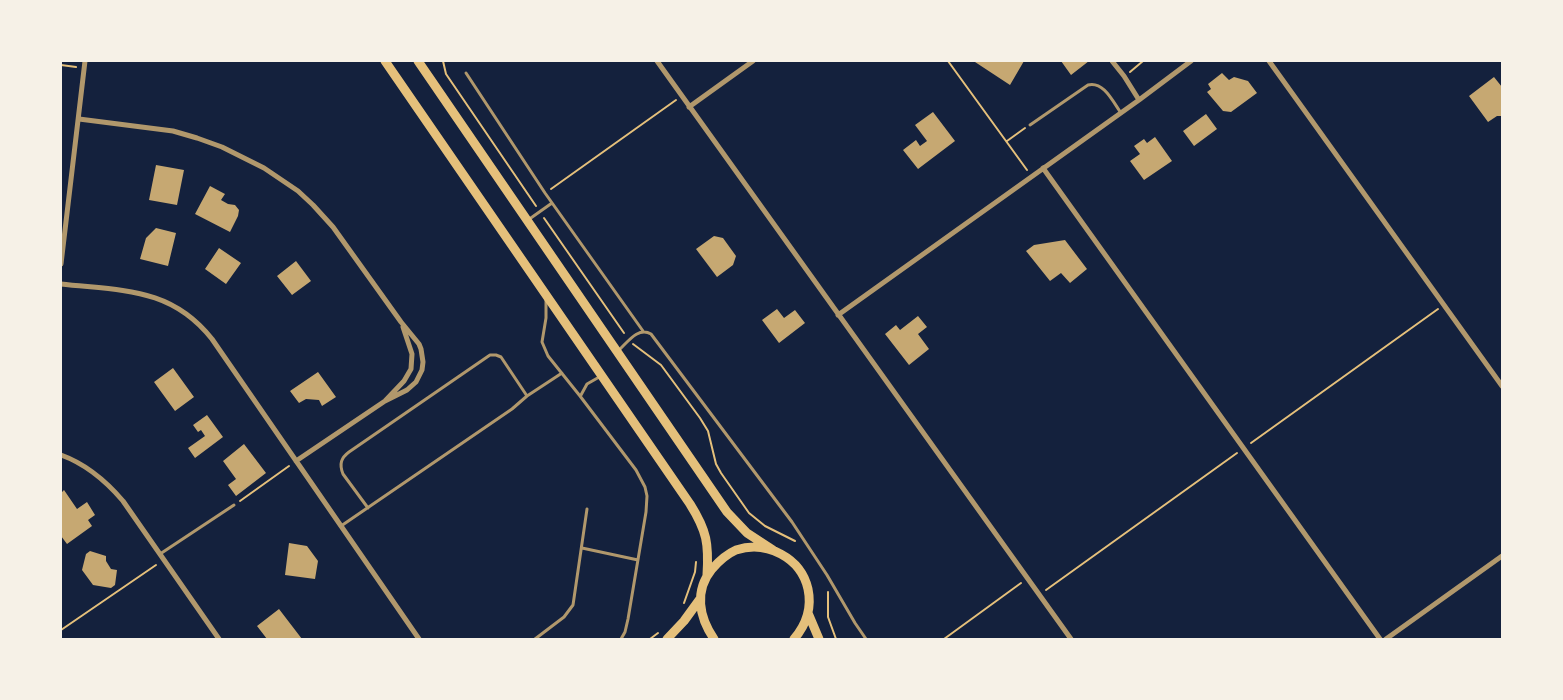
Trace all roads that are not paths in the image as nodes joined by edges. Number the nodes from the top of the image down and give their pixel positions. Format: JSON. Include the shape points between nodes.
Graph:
{"nodes":[{"id":1,"x":85,"y":61,"type":"edge"},
{"id":2,"x":385,"y":61,"type":"edge"},
{"id":3,"x":418,"y":61,"type":"edge"},
{"id":4,"x":657,"y":61,"type":"edge"},
{"id":5,"x":753,"y":61,"type":"edge"},
{"id":6,"x":1112,"y":61,"type":"edge"},
{"id":7,"x":1191,"y":61,"type":"edge"},
{"id":8,"x":1269,"y":61,"type":"edge"},
{"id":9,"x":466,"y":73,"type":"dead end"},
{"id":10,"x":1139,"y":100,"type":"junction"},
{"id":11,"x":689,"y":107,"type":"junction"},
{"id":12,"x":1121,"y":113,"type":"junction"},
{"id":13,"x":78,"y":119,"type":"junction"},
{"id":14,"x":1030,"y":125,"type":"road end"},
{"id":15,"x":1043,"y":168,"type":"junction"},
{"id":16,"x":552,"y":203,"type":"junction"},
{"id":17,"x":527,"y":221,"type":"junction"},
{"id":18,"x":61,"y":264,"type":"edge"},
{"id":19,"x":61,"y":284,"type":"edge"},
{"id":20,"x":546,"y":296,"type":"junction"},
{"id":21,"x":838,"y":315,"type":"junction"},
{"id":22,"x":401,"y":322,"type":"junction"},
{"id":23,"x":643,"y":331,"type":"junction"},
{"id":24,"x":618,"y":352,"type":"junction"},
{"id":25,"x":562,"y":373,"type":"junction"},
{"id":26,"x":602,"y":376,"type":"junction"},
{"id":27,"x":1502,"y":386,"type":"edge"},
{"id":28,"x":527,"y":396,"type":"junction"},
{"id":29,"x":580,"y":396,"type":"junction"},
{"id":30,"x":385,"y":401,"type":"junction"},
{"id":31,"x":61,"y":455,"type":"edge"},
{"id":32,"x":296,"y":461,"type":"junction"},
{"id":33,"x":234,"y":505,"type":"road end"},
{"id":34,"x":368,"y":508,"type":"junction"},
{"id":35,"x":587,"y":509,"type":"dead end"},
{"id":36,"x":341,"y":526,"type":"junction"},
{"id":37,"x":582,"y":548,"type":"junction"},
{"id":38,"x":773,"y":550,"type":"junction"},
{"id":39,"x":160,"y":554,"type":"junction"},
{"id":40,"x":1502,"y":556,"type":"edge"},
{"id":41,"x":638,"y":560,"type":"junction"},
{"id":42,"x":707,"y":575,"type":"junction"},
{"id":43,"x":700,"y":599,"type":"junction"},
{"id":44,"x":808,"y":613,"type":"junction"},
{"id":45,"x":220,"y":639,"type":"edge"},
{"id":46,"x":419,"y":639,"type":"edge"},
{"id":47,"x":535,"y":639,"type":"edge"},
{"id":48,"x":621,"y":639,"type":"edge"},
{"id":49,"x":667,"y":639,"type":"edge"},
{"id":50,"x":714,"y":639,"type":"edge"},
{"id":51,"x":794,"y":639,"type":"edge"},
{"id":52,"x":819,"y":639,"type":"edge"},
{"id":53,"x":866,"y":639,"type":"edge"},
{"id":54,"x":1071,"y":639,"type":"edge"},
{"id":55,"x":1380,"y":639,"type":"edge"},
{"id":56,"x":1386,"y":639,"type":"edge"}],
"edges":[{"from":1,"to":13,"type":"street"},
{"from":2,"to":20,"type":"main road"},
{"from":3,"to":17,"type":"main road"},
{"from":4,"to":11,"type":"street"},
{"from":5,"to":11,"type":"street"},
{"from":6,"to":10,"type":"street"},
{"from":7,"to":10,"type":"street"},
{"from":8,"to":27,"type":"street"},
{"from":9,"to":16,"type":"lane"},
{"from":10,"to":12,"type":"street"},
{"from":11,"to":21,"type":"street"},
{"from":12,"to":14,"type":"lane","via":[[1102,87],[1093,84]]},
{"from":12,"to":15,"type":"street"},
{"from":13,"to":18,"type":"street"},
{"from":13,"to":22,"type":"street","via":[[173,131],[197,138],[243,157],[281,179],[313,205],[333,227]]},
{"from":15,"to":21,"type":"street"},
{"from":15,"to":55,"type":"street"},
{"from":16,"to":17,"type":"lane"},
{"from":16,"to":23,"type":"lane"},
{"from":17,"to":24,"type":"main road"},
{"from":19,"to":32,"type":"street","via":[[141,293],[184,312],[212,339]]},
{"from":20,"to":25,"type":"lane","via":[[542,342],[548,356]]},
{"from":20,"to":26,"type":"main road"},
{"from":21,"to":54,"type":"street"},
{"from":22,"to":30,"type":"street","via":[[411,347],[411,369],[409,376]]},
{"from":22,"to":30,"type":"street","via":[[419,344],[422,370],[412,386]]},
{"from":23,"to":24,"type":"lane"},
{"from":23,"to":53,"type":"lane","via":[[653,337],[792,522]]},
{"from":24,"to":38,"type":"main road","via":[[733,519]]},
{"from":25,"to":28,"type":"lane"},
{"from":25,"to":29,"type":"lane"},
{"from":26,"to":29,"type":"lane","via":[[587,384]]},
{"from":26,"to":42,"type":"main road","via":[[700,521],[707,540]]},
{"from":28,"to":34,"type":"lane"},
{"from":28,"to":34,"type":"lane","via":[[501,357],[490,355],[357,446],[344,456],[340,468]]},
{"from":29,"to":41,"type":"lane","via":[[645,486],[646,512]]},
{"from":30,"to":32,"type":"street"},
{"from":31,"to":39,"type":"street","via":[[85,467],[110,486]]},
{"from":32,"to":36,"type":"street"},
{"from":33,"to":39,"type":"lane"},
{"from":34,"to":36,"type":"lane"},
{"from":35,"to":37,"type":"lane"},
{"from":36,"to":46,"type":"street"},
{"from":37,"to":41,"type":"lane"},
{"from":37,"to":47,"type":"lane","via":[[571,609]]},
{"from":38,"to":42,"type":"main road","via":[[754,547],[735,551],[719,560]]},
{"from":38,"to":44,"type":"main road","via":[[787,557],[806,582]]},
{"from":39,"to":45,"type":"street"},
{"from":40,"to":56,"type":"street"},
{"from":41,"to":48,"type":"lane","via":[[628,619]]},
{"from":42,"to":43,"type":"main road"},
{"from":43,"to":49,"type":"main road"},
{"from":43,"to":50,"type":"main road","via":[[701,614]]},
{"from":44,"to":51,"type":"main road"},
{"from":44,"to":52,"type":"main road"}]}
